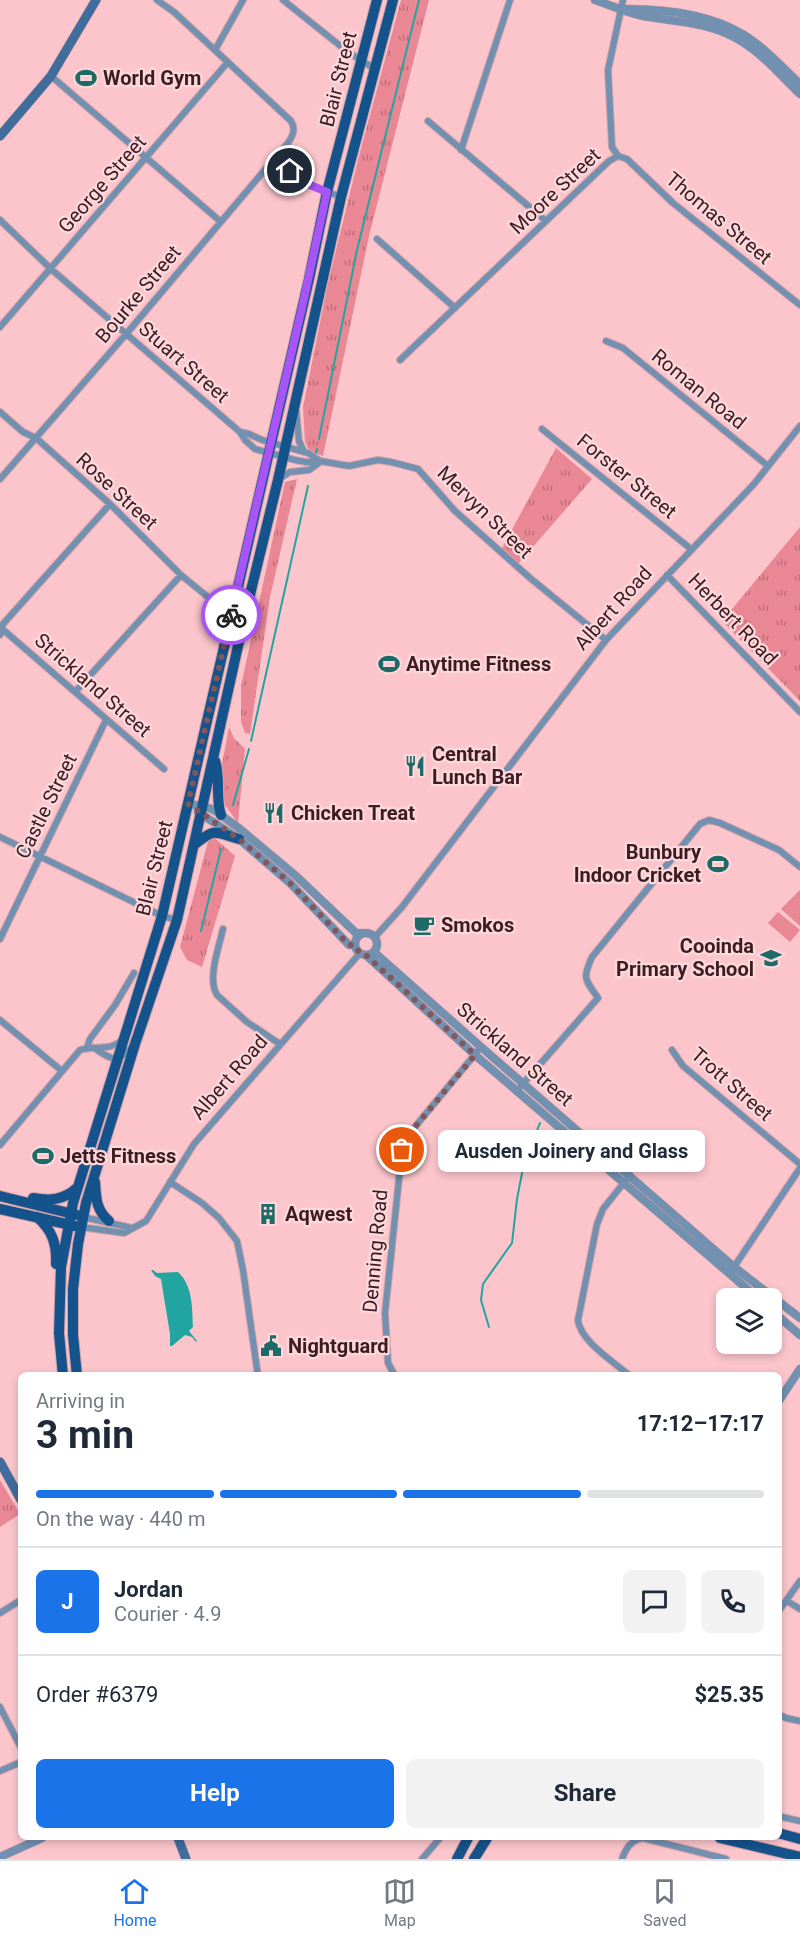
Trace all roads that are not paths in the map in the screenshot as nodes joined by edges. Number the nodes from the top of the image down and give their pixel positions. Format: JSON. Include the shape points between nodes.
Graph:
{"nodes":[{"id":1,"x":96,"y":0,"type":"edge"},
{"id":2,"x":157,"y":0,"type":"edge"},
{"id":3,"x":243,"y":0,"type":"edge"},
{"id":4,"x":283,"y":0,"type":"edge"},
{"id":5,"x":377,"y":0,"type":"edge"},
{"id":6,"x":393,"y":0,"type":"edge"},
{"id":7,"x":510,"y":0,"type":"edge"},
{"id":8,"x":595,"y":0,"type":"edge"},
{"id":9,"x":622,"y":4,"type":"edge"},
{"id":10,"x":215,"y":50,"type":"junction"},
{"id":11,"x":361,"y":61,"type":"junction"},
{"id":12,"x":228,"y":62,"type":"junction"},
{"id":13,"x":375,"y":69,"type":"junction"},
{"id":14,"x":51,"y":76,"type":"junction"},
{"id":15,"x":800,"y":84,"type":"edge"},
{"id":16,"x":800,"y":94,"type":"edge"},
{"id":17,"x":428,"y":121,"type":"dead end"},
{"id":18,"x":0,"y":136,"type":"edge"},
{"id":19,"x":461,"y":150,"type":"junction"},
{"id":20,"x":618,"y":156,"type":"junction"},
{"id":21,"x":147,"y":158,"type":"junction"},
{"id":22,"x":274,"y":159,"type":"junction"},
{"id":23,"x":327,"y":192,"type":"junction"},
{"id":24,"x":341,"y":197,"type":"junction"},
{"id":25,"x":0,"y":220,"type":"edge"},
{"id":26,"x":220,"y":221,"type":"junction"},
{"id":27,"x":546,"y":221,"type":"junction"},
{"id":28,"x":377,"y":239,"type":"dead end"},
{"id":29,"x":51,"y":269,"type":"junction"},
{"id":30,"x":800,"y":305,"type":"edge"},
{"id":31,"x":455,"y":308,"type":"junction"},
{"id":32,"x":0,"y":327,"type":"edge"},
{"id":33,"x":127,"y":333,"type":"junction"},
{"id":34,"x":606,"y":341,"type":"dead end"},
{"id":35,"x":400,"y":360,"type":"dead end"},
{"id":36,"x":295,"y":403,"type":"junction"},
{"id":37,"x":0,"y":412,"type":"edge"},
{"id":38,"x":800,"y":426,"type":"edge"},
{"id":39,"x":542,"y":429,"type":"dead end"},
{"id":40,"x":240,"y":432,"type":"junction"},
{"id":41,"x":36,"y":438,"type":"junction"},
{"id":42,"x":270,"y":448,"type":"junction"},
{"id":43,"x":284,"y":452,"type":"junction"},
{"id":44,"x":304,"y":452,"type":"junction"},
{"id":45,"x":320,"y":461,"type":"junction"},
{"id":46,"x":768,"y":466,"type":"junction"},
{"id":47,"x":0,"y":479,"type":"edge"},
{"id":48,"x":278,"y":480,"type":"junction"},
{"id":49,"x":110,"y":504,"type":"junction"},
{"id":50,"x":691,"y":549,"type":"junction"},
{"id":51,"x":181,"y":575,"type":"junction"},
{"id":52,"x":667,"y":575,"type":"junction"},
{"id":53,"x":237,"y":590,"type":"junction"},
{"id":54,"x":209,"y":598,"type":"junction"},
{"id":55,"x":231,"y":616,"type":"junction"},
{"id":56,"x":244,"y":620,"type":"junction"},
{"id":57,"x":1,"y":630,"type":"edge"},
{"id":58,"x":606,"y":640,"type":"junction"},
{"id":59,"x":75,"y":692,"type":"junction"},
{"id":60,"x":800,"y":712,"type":"edge"},
{"id":61,"x":106,"y":720,"type":"junction"},
{"id":62,"x":214,"y":758,"type":"junction"},
{"id":63,"x":164,"y":769,"type":"dead end"},
{"id":64,"x":188,"y":804,"type":"junction"},
{"id":65,"x":202,"y":810,"type":"junction"},
{"id":66,"x":221,"y":815,"type":"junction"},
{"id":67,"x":0,"y":837,"type":"edge"},
{"id":68,"x":239,"y":839,"type":"junction"},
{"id":69,"x":194,"y":845,"type":"junction"},
{"id":70,"x":41,"y":857,"type":"junction"},
{"id":71,"x":800,"y":867,"type":"edge"},
{"id":72,"x":162,"y":916,"type":"junction"},
{"id":73,"x":177,"y":921,"type":"junction"},
{"id":74,"x":223,"y":929,"type":"dead end"},
{"id":75,"x":362,"y":933,"type":"junction"},
{"id":76,"x":375,"y":937,"type":"junction"},
{"id":77,"x":0,"y":939,"type":"edge"},
{"id":78,"x":355,"y":945,"type":"junction"},
{"id":79,"x":367,"y":954,"type":"junction"},
{"id":80,"x":134,"y":973,"type":"dead end"},
{"id":81,"x":0,"y":1020,"type":"edge"},
{"id":82,"x":123,"y":1038,"type":"junction"},
{"id":83,"x":135,"y":1044,"type":"junction"},
{"id":84,"x":280,"y":1044,"type":"junction"},
{"id":85,"x":481,"y":1047,"type":"junction"},
{"id":86,"x":87,"y":1049,"type":"junction"},
{"id":87,"x":672,"y":1050,"type":"dead end"},
{"id":88,"x":475,"y":1055,"type":"junction"},
{"id":89,"x":117,"y":1060,"type":"junction"},
{"id":90,"x":62,"y":1071,"type":"junction"},
{"id":91,"x":523,"y":1084,"type":"junction"},
{"id":92,"x":517,"y":1091,"type":"junction"},
{"id":93,"x":0,"y":1145,"type":"edge"},
{"id":94,"x":800,"y":1164,"type":"edge"},
{"id":95,"x":800,"y":1168,"type":"edge"},
{"id":96,"x":95,"y":1173,"type":"junction"},
{"id":97,"x":630,"y":1175,"type":"junction"},
{"id":98,"x":170,"y":1182,"type":"junction"},
{"id":99,"x":623,"y":1184,"type":"junction"},
{"id":100,"x":76,"y":1188,"type":"junction"},
{"id":101,"x":0,"y":1194,"type":"edge"},
{"id":102,"x":0,"y":1209,"type":"edge"},
{"id":103,"x":37,"y":1217,"type":"junction"},
{"id":104,"x":70,"y":1219,"type":"junction"},
{"id":105,"x":109,"y":1221,"type":"junction"},
{"id":106,"x":82,"y":1222,"type":"junction"},
{"id":107,"x":133,"y":1228,"type":"junction"},
{"id":108,"x":732,"y":1270,"type":"junction"},
{"id":109,"x":749,"y":1288,"type":"edge"},
{"id":110,"x":800,"y":1318,"type":"edge"},
{"id":111,"x":782,"y":1319,"type":"edge"},
{"id":112,"x":59,"y":1333,"type":"junction"},
{"id":113,"x":800,"y":1335,"type":"edge"},
{"id":114,"x":800,"y":1369,"type":"edge"},
{"id":115,"x":63,"y":1372,"type":"edge"},
{"id":116,"x":76,"y":1372,"type":"edge"},
{"id":117,"x":257,"y":1372,"type":"edge"},
{"id":118,"x":393,"y":1372,"type":"edge"},
{"id":119,"x":625,"y":1372,"type":"edge"},
{"id":120,"x":782,"y":1396,"type":"edge"},
{"id":121,"x":0,"y":1462,"type":"edge"},
{"id":122,"x":18,"y":1495,"type":"edge"},
{"id":123,"x":800,"y":1581,"type":"edge"},
{"id":124,"x":787,"y":1600,"type":"junction"},
{"id":125,"x":18,"y":1602,"type":"edge"},
{"id":126,"x":782,"y":1607,"type":"edge"},
{"id":127,"x":800,"y":1609,"type":"edge"},
{"id":128,"x":0,"y":1613,"type":"edge"},
{"id":129,"x":0,"y":1707,"type":"edge"},
{"id":130,"x":782,"y":1716,"type":"edge"},
{"id":131,"x":800,"y":1721,"type":"edge"},
{"id":132,"x":18,"y":1742,"type":"edge"},
{"id":133,"x":18,"y":1763,"type":"edge"},
{"id":134,"x":0,"y":1771,"type":"edge"},
{"id":135,"x":782,"y":1817,"type":"edge"},
{"id":136,"x":800,"y":1821,"type":"edge"},
{"id":137,"x":782,"y":1834,"type":"edge"},
{"id":138,"x":800,"y":1839,"type":"edge"},
{"id":139,"x":38,"y":1840,"type":"edge"},
{"id":140,"x":179,"y":1840,"type":"edge"},
{"id":141,"x":438,"y":1840,"type":"edge"},
{"id":142,"x":467,"y":1840,"type":"edge"},
{"id":143,"x":486,"y":1840,"type":"edge"},
{"id":144,"x":636,"y":1840,"type":"edge"},
{"id":145,"x":651,"y":1840,"type":"edge"},
{"id":146,"x":728,"y":1840,"type":"edge"},
{"id":147,"x":0,"y":1857,"type":"edge"},
{"id":148,"x":800,"y":1857,"type":"edge"},
{"id":149,"x":186,"y":1859,"type":"edge"},
{"id":150,"x":422,"y":1859,"type":"edge"},
{"id":151,"x":457,"y":1859,"type":"edge"},
{"id":152,"x":474,"y":1859,"type":"edge"},
{"id":153,"x":622,"y":1859,"type":"edge"},
{"id":154,"x":726,"y":1859,"type":"edge"}],
"edges":[{"from":1,"to":14,"type":"main road"},
{"from":2,"to":10,"type":"street"},
{"from":3,"to":10,"type":"street"},
{"from":4,"to":11,"type":"street"},
{"from":5,"to":11,"type":"main road","name":"Blair Street"},
{"from":6,"to":13,"type":"main road","name":"Blair Street"},
{"from":7,"to":19,"type":"street"},
{"from":8,"to":9,"type":"street"},
{"from":9,"to":15,"type":"street","via":[[691,15],[725,25],[759,46]]},
{"from":9,"to":16,"type":"street","via":[[636,14],[695,23],[722,32],[758,53]]},
{"from":9,"to":20,"type":"street","name":"Moore Street","via":[[608,74],[612,145]]},
{"from":10,"to":12,"type":"street"},
{"from":11,"to":13,"type":"street"},
{"from":11,"to":23,"type":"main road","name":"Blair Street"},
{"from":12,"to":21,"type":"street","name":"George Street"},
{"from":12,"to":22,"type":"street","name":"Bourke Street","via":[[294,126],[292,136]]},
{"from":13,"to":24,"type":"main road","name":"Blair Street"},
{"from":14,"to":18,"type":"main road"},
{"from":14,"to":21,"type":"street"},
{"from":17,"to":19,"type":"street"},
{"from":19,"to":27,"type":"street"},
{"from":20,"to":27,"type":"street","name":"Moore Street","via":[[609,160]]},
{"from":20,"to":30,"type":"street","name":"Thomas Street","via":[[627,159],[673,202]]},
{"from":21,"to":26,"type":"street"},
{"from":21,"to":29,"type":"street","name":"George Street"},
{"from":22,"to":23,"type":"street","via":[[305,182]]},
{"from":22,"to":26,"type":"street","name":"Bourke Street"},
{"from":23,"to":24,"type":"street"},
{"from":23,"to":42,"type":"main road","name":"Blair Street"},
{"from":24,"to":36,"type":"main road","name":"Blair Street"},
{"from":25,"to":29,"type":"street","name":"Stuart Street"},
{"from":26,"to":33,"type":"street","name":"Bourke Street"},
{"from":27,"to":31,"type":"street","name":"Moore Street"},
{"from":28,"to":31,"type":"street"},
{"from":29,"to":32,"type":"street","name":"George Street"},
{"from":29,"to":33,"type":"street","name":"Stuart Street"},
{"from":31,"to":35,"type":"street","name":"Moore Street"},
{"from":33,"to":40,"type":"street","name":"Stuart Street"},
{"from":33,"to":41,"type":"street","name":"Bourke Street"},
{"from":34,"to":46,"type":"street","name":"Roman Road","via":[[623,348]]},
{"from":36,"to":43,"type":"main road","name":"Blair Street"},
{"from":36,"to":44,"type":"street"},
{"from":37,"to":41,"type":"street","name":"Rose Street"},
{"from":38,"to":46,"type":"street","name":"Albert Road"},
{"from":39,"to":50,"type":"street","name":"Forster Street"},
{"from":40,"to":42,"type":"street","name":"Stuart Street"},
{"from":40,"to":42,"type":"street","name":"Stuart Street","via":[[255,449]]},
{"from":41,"to":47,"type":"street","name":"Bourke Street"},
{"from":41,"to":49,"type":"street","name":"Rose Street"},
{"from":42,"to":43,"type":"street","name":"Mervyn Street"},
{"from":42,"to":43,"type":"street","name":"Mervyn Street"},
{"from":42,"to":53,"type":"main road","name":"Blair Street"},
{"from":43,"to":44,"type":"street","name":"Mervyn Street"},
{"from":43,"to":45,"type":"street","name":"Mervyn Street","via":[[306,462]]},
{"from":43,"to":48,"type":"main road","name":"Blair Street"},
{"from":44,"to":45,"type":"street","name":"Mervyn Street"},
{"from":45,"to":48,"type":"street","via":[[309,470],[290,472]]},
{"from":45,"to":58,"type":"street","name":"Mervyn Street","via":[[349,466],[378,460],[418,469],[455,511]]},
{"from":46,"to":50,"type":"street","name":"Albert Road"},
{"from":48,"to":56,"type":"main road","name":"Blair Street"},
{"from":49,"to":51,"type":"street","name":"Rose Street"},
{"from":49,"to":57,"type":"street"},
{"from":50,"to":52,"type":"street","name":"Albert Road"},
{"from":51,"to":54,"type":"street","name":"Rose Street"},
{"from":51,"to":59,"type":"street"},
{"from":52,"to":58,"type":"street","name":"Albert Road"},
{"from":52,"to":60,"type":"street","name":"Herbert Road"},
{"from":53,"to":54,"type":"street","via":[[218,600]]},
{"from":53,"to":55,"type":"main road","name":"Blair Street"},
{"from":54,"to":55,"type":"street","name":"Rose Street"},
{"from":55,"to":56,"type":"street","name":"Rose Street"},
{"from":55,"to":64,"type":"main road","name":"Blair Street"},
{"from":56,"to":62,"type":"main road","name":"Blair Street"},
{"from":57,"to":59,"type":"street","name":"Strickland Street"},
{"from":58,"to":76,"type":"street","name":"Albert Road"},
{"from":59,"to":61,"type":"street","name":"Strickland Street"},
{"from":61,"to":63,"type":"street","name":"Strickland Street"},
{"from":61,"to":70,"type":"street","name":"Castle Street"},
{"from":62,"to":65,"type":"main road","name":"Blair Street"},
{"from":62,"to":66,"type":"main road"},
{"from":64,"to":65,"type":"street"},
{"from":64,"to":72,"type":"main road","name":"Blair Street"},
{"from":65,"to":66,"type":"street"},
{"from":65,"to":68,"type":"street"},
{"from":65,"to":69,"type":"main road","name":"Blair Street"},
{"from":66,"to":75,"type":"street","via":[[296,876],[356,933]]},
{"from":67,"to":70,"type":"street"},
{"from":68,"to":69,"type":"main road","via":[[215,832]]},
{"from":68,"to":78,"type":"street","via":[[290,883],[349,945]]},
{"from":69,"to":73,"type":"main road","name":"Blair Street"},
{"from":70,"to":72,"type":"street"},
{"from":70,"to":77,"type":"street","name":"Castle Street"},
{"from":71,"to":91,"type":"street","via":[[779,850],[720,823],[709,820],[700,824],[592,957],[585,971],[586,980],[598,998]]},
{"from":72,"to":73,"type":"street"},
{"from":72,"to":82,"type":"main road","name":"Blair Street"},
{"from":73,"to":83,"type":"main road","name":"Blair Street"},
{"from":74,"to":84,"type":"street","via":[[212,979],[214,990],[247,1022]]},
{"from":75,"to":76,"type":"street"},
{"from":75,"to":78,"type":"street"},
{"from":76,"to":79,"type":"street","via":[[378,945]]},
{"from":78,"to":79,"type":"street"},
{"from":79,"to":84,"type":"street","name":"Albert Road"},
{"from":79,"to":85,"type":"street","name":"Strickland Street"},
{"from":79,"to":88,"type":"street","name":"Strickland Street"},
{"from":80,"to":86,"type":"street"},
{"from":81,"to":90,"type":"street"},
{"from":82,"to":86,"type":"street","via":[[104,1049]]},
{"from":82,"to":89,"type":"main road","name":"Blair Street"},
{"from":83,"to":89,"type":"street"},
{"from":83,"to":96,"type":"main road","name":"Blair Street"},
{"from":84,"to":98,"type":"street","name":"Albert Road","via":[[194,1144]]},
{"from":85,"to":88,"type":"street","name":"Denning Road"},
{"from":85,"to":91,"type":"street","name":"Strickland Street"},
{"from":86,"to":89,"type":"street"},
{"from":86,"to":90,"type":"street"},
{"from":87,"to":94,"type":"street","name":"Trott Street","via":[[683,1066]]},
{"from":88,"to":92,"type":"street","name":"Strickland Street"},
{"from":88,"to":118,"type":"street","name":"Denning Road","via":[[414,1128],[402,1150],[385,1313],[388,1363]]},
{"from":89,"to":100,"type":"main road","name":"Blair Street"},
{"from":90,"to":93,"type":"street"},
{"from":91,"to":92,"type":"street"},
{"from":91,"to":97,"type":"street","name":"Strickland Street"},
{"from":92,"to":99,"type":"street","name":"Strickland Street"},
{"from":95,"to":108,"type":"street"},
{"from":96,"to":105,"type":"main road","via":[[96,1204]]},
{"from":96,"to":106,"type":"main road","name":"Blair Street"},
{"from":97,"to":99,"type":"street"},
{"from":97,"to":108,"type":"street","name":"Strickland Street"},
{"from":98,"to":107,"type":"street","name":"Albert Road","via":[[150,1216]]},
{"from":98,"to":117,"type":"street","via":[[202,1203],[237,1241]]},
{"from":99,"to":108,"type":"street","name":"Strickland Street"},
{"from":99,"to":119,"type":"street","via":[[603,1209],[597,1224],[578,1320],[585,1338]]},
{"from":100,"to":101,"type":"main road","via":[[69,1195],[46,1200]]},
{"from":100,"to":104,"type":"main road","name":"Blair Street"},
{"from":101,"to":104,"type":"main road"},
{"from":102,"to":103,"type":"main road"},
{"from":103,"to":104,"type":"main road"},
{"from":103,"to":112,"type":"main road","via":[[47,1226],[57,1252],[54,1293]]},
{"from":104,"to":106,"type":"main road"},
{"from":104,"to":112,"type":"main road","name":"Blair Street","via":[[61,1267]]},
{"from":105,"to":106,"type":"street"},
{"from":105,"to":107,"type":"street"},
{"from":106,"to":107,"type":"street","via":[[124,1233]]},
{"from":106,"to":116,"type":"main road","name":"Blair Street","via":[[73,1289]]},
{"from":108,"to":109,"type":"street","name":"Strickland Street"},
{"from":108,"to":110,"type":"street","name":"Strickland Street"},
{"from":111,"to":113,"type":"street"},
{"from":112,"to":115,"type":"main road"},
{"from":114,"to":120,"type":"street"},
{"from":121,"to":122,"type":"main road"},
{"from":123,"to":124,"type":"street"},
{"from":124,"to":126,"type":"street"},
{"from":124,"to":127,"type":"street"},
{"from":125,"to":128,"type":"street"},
{"from":129,"to":132,"type":"street"},
{"from":130,"to":131,"type":"street"},
{"from":133,"to":134,"type":"street"},
{"from":135,"to":136,"type":"street"},
{"from":137,"to":138,"type":"main road"},
{"from":139,"to":147,"type":"street"},
{"from":140,"to":149,"type":"main road"},
{"from":141,"to":150,"type":"street"},
{"from":142,"to":151,"type":"main road"},
{"from":143,"to":152,"type":"main road"},
{"from":144,"to":153,"type":"street"},
{"from":145,"to":154,"type":"street"},
{"from":146,"to":148,"type":"main road"}]}
